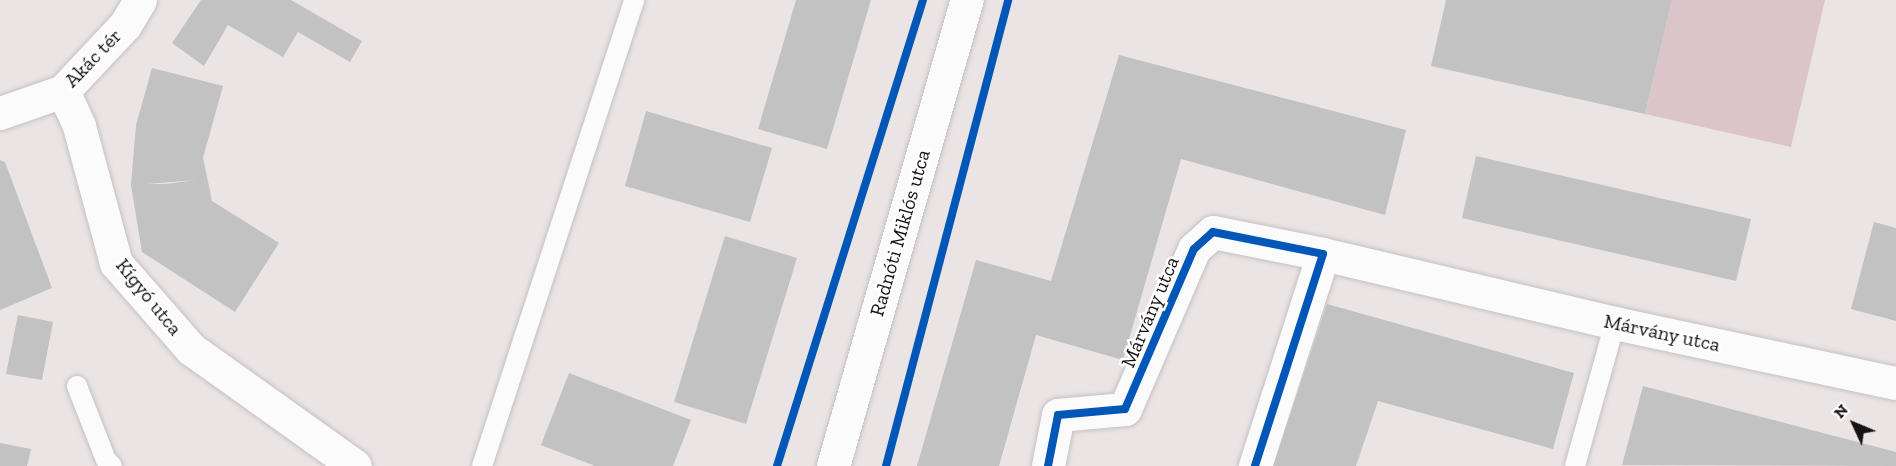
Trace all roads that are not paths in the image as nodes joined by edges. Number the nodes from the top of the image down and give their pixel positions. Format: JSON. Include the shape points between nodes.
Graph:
{"nodes":[{"id":1,"x":140,"y":0,"type":"edge"},
{"id":2,"x":634,"y":0,"type":"edge"},
{"id":3,"x":967,"y":0,"type":"edge"},
{"id":4,"x":63,"y":91,"type":"junction"},
{"id":5,"x":0,"y":113,"type":"edge"},
{"id":6,"x":1323,"y":254,"type":"junction"},
{"id":7,"x":1615,"y":323,"type":"junction"},
{"id":8,"x":1896,"y":383,"type":"edge"},
{"id":9,"x":77,"y":386,"type":"dead end"},
{"id":10,"x":112,"y":466,"type":"edge"},
{"id":11,"x":355,"y":466,"type":"edge"},
{"id":12,"x":482,"y":466,"type":"edge"},
{"id":13,"x":833,"y":466,"type":"edge"},
{"id":14,"x":1048,"y":466,"type":"edge"},
{"id":15,"x":1255,"y":466,"type":"edge"},
{"id":16,"x":1575,"y":466,"type":"edge"}],
"edges":[{"from":1,"to":4,"type":"street","name":"Akác tér","via":[[125,25]]},
{"from":2,"to":12,"type":"lane"},
{"from":3,"to":13,"type":"street","name":"Radnóti Miklós utca"},
{"from":4,"to":5,"type":"street","name":"Akác tér"},
{"from":4,"to":11,"type":"street","name":"Kígyó utca","via":[[79,126],[116,263],[191,349],[320,445]]},
{"from":6,"to":7,"type":"street","name":"Márvány utca"},
{"from":6,"to":14,"type":"street","name":"Márvány utca","via":[[1213,232],[1189,260],[1154,351],[1125,409],[1058,415]]},
{"from":6,"to":15,"type":"street"},
{"from":7,"to":8,"type":"street","name":"Márvány utca"},
{"from":7,"to":16,"type":"lane"},
{"from":9,"to":10,"type":"lane","via":[[106,460]]}]}
